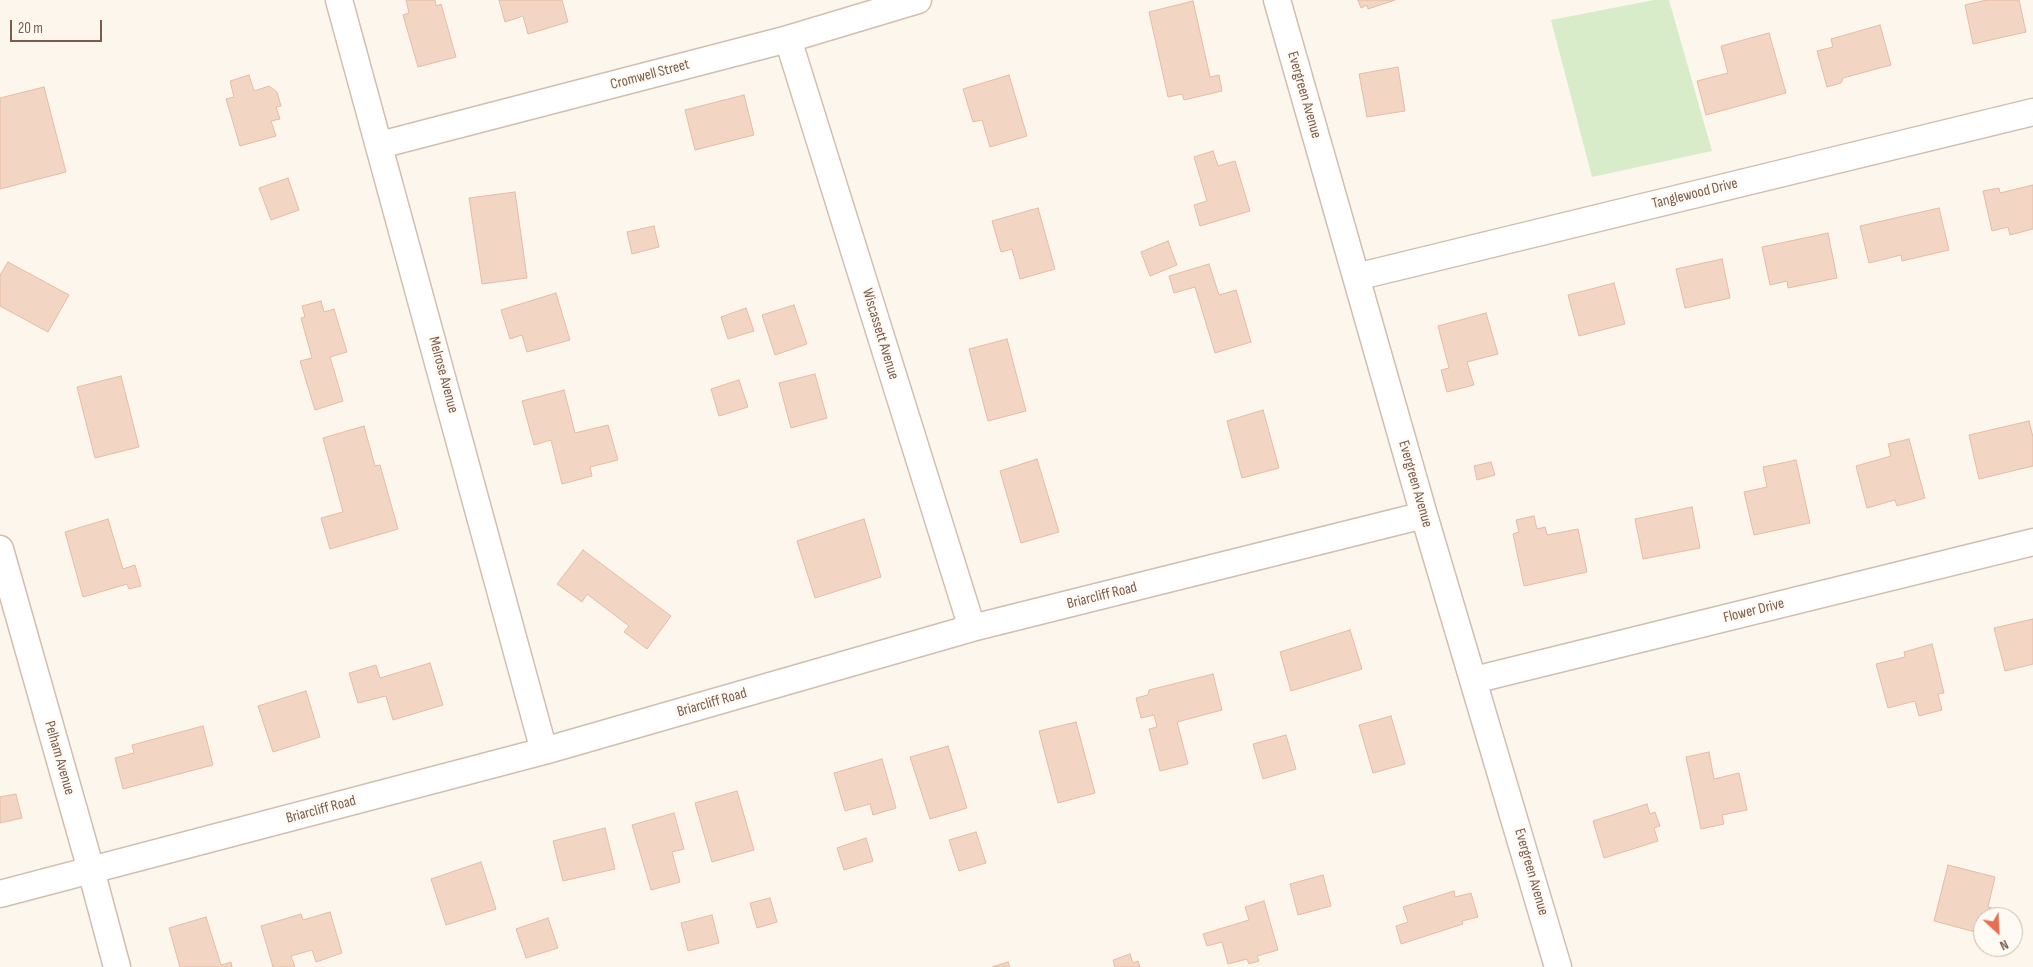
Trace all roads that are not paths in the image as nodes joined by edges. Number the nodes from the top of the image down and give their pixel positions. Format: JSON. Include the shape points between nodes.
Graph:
{"nodes":[{"id":1,"x":340,"y":0,"type":"edge"},
{"id":2,"x":918,"y":0,"type":"edge"},
{"id":3,"x":1277,"y":0,"type":"edge"},
{"id":4,"x":788,"y":39,"type":"junction"},
{"id":5,"x":2033,"y":112,"type":"edge"},
{"id":6,"x":380,"y":145,"type":"junction"},
{"id":7,"x":1356,"y":277,"type":"junction"},
{"id":8,"x":1424,"y":515,"type":"junction"},
{"id":9,"x":2033,"y":542,"type":"edge"},
{"id":10,"x":0,"y":549,"type":"edge"},
{"id":11,"x":972,"y":628,"type":"junction"},
{"id":12,"x":1474,"y":680,"type":"junction"},
{"id":13,"x":544,"y":751,"type":"junction"},
{"id":14,"x":91,"y":870,"type":"junction"},
{"id":15,"x":0,"y":894,"type":"edge"},
{"id":16,"x":117,"y":967,"type":"edge"},
{"id":17,"x":1558,"y":967,"type":"edge"}],
"edges":[{"from":1,"to":6,"type":"street","name":"Melrose Avenue"},
{"from":2,"to":4,"type":"street","name":"Cromwell Street"},
{"from":3,"to":7,"type":"street","name":"Evergreen Avenue"},
{"from":4,"to":6,"type":"street","name":"Cromwell Street"},
{"from":4,"to":11,"type":"street","name":"Wiscassett Avenue"},
{"from":5,"to":7,"type":"street","name":"Tanglewood Drive"},
{"from":6,"to":13,"type":"street","name":"Melrose Avenue"},
{"from":7,"to":8,"type":"street","name":"Evergreen Avenue"},
{"from":8,"to":11,"type":"street","name":"Briarcliff Road"},
{"from":8,"to":12,"type":"street","name":"Evergreen Avenue"},
{"from":9,"to":12,"type":"street","name":"Flower Drive"},
{"from":10,"to":14,"type":"street","name":"Pelham Avenue"},
{"from":11,"to":13,"type":"street","name":"Briarcliff Road"},
{"from":12,"to":17,"type":"street","name":"Evergreen Avenue"},
{"from":13,"to":14,"type":"street","name":"Briarcliff Road"},
{"from":14,"to":15,"type":"street","name":"Briarcliff Road"},
{"from":14,"to":16,"type":"street","name":"Pelham Avenue"}]}
